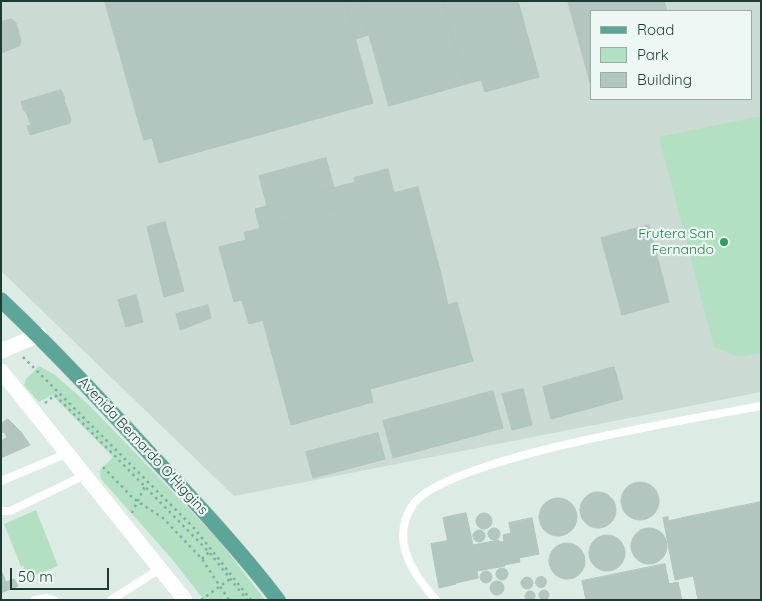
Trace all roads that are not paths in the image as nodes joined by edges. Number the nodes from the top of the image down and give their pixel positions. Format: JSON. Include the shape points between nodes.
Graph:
{"nodes":[{"id":1,"x":1,"y":300,"type":"edge"},
{"id":2,"x":39,"y":335,"type":"junction"},
{"id":3,"x":7,"y":349,"type":"edge"},
{"id":4,"x":1,"y":372,"type":"edge"},
{"id":5,"x":761,"y":406,"type":"edge"},
{"id":6,"x":68,"y":452,"type":"junction"},
{"id":7,"x":86,"y":475,"type":"junction"},
{"id":8,"x":1,"y":481,"type":"edge"},
{"id":9,"x":1,"y":511,"type":"edge"},
{"id":10,"x":160,"y":569,"type":"junction"},
{"id":11,"x":35,"y":600,"type":"edge"},
{"id":12,"x":54,"y":600,"type":"edge"},
{"id":13,"x":111,"y":600,"type":"edge"},
{"id":14,"x":185,"y":600,"type":"edge"},
{"id":15,"x":278,"y":600,"type":"edge"},
{"id":16,"x":436,"y":600,"type":"edge"}],
"edges":[{"from":1,"to":2,"type":"main road","name":"Avenida Bernardo O'Higgins"},
{"from":2,"to":3,"type":"street"},
{"from":2,"to":15,"type":"main road","name":"Avenida Bernardo O'Higgins","via":[[195,502]]},
{"from":4,"to":6,"type":"street"},
{"from":5,"to":16,"type":"lane","via":[[579,441],[477,469],[423,494],[412,505],[402,539],[406,558],[416,578]]},
{"from":6,"to":7,"type":"street"},
{"from":6,"to":8,"type":"lane"},
{"from":7,"to":9,"type":"lane","via":[[15,508]]},
{"from":7,"to":10,"type":"street"},
{"from":10,"to":13,"type":"lane"},
{"from":10,"to":14,"type":"street"},
{"from":11,"to":12,"type":"lane"}]}
